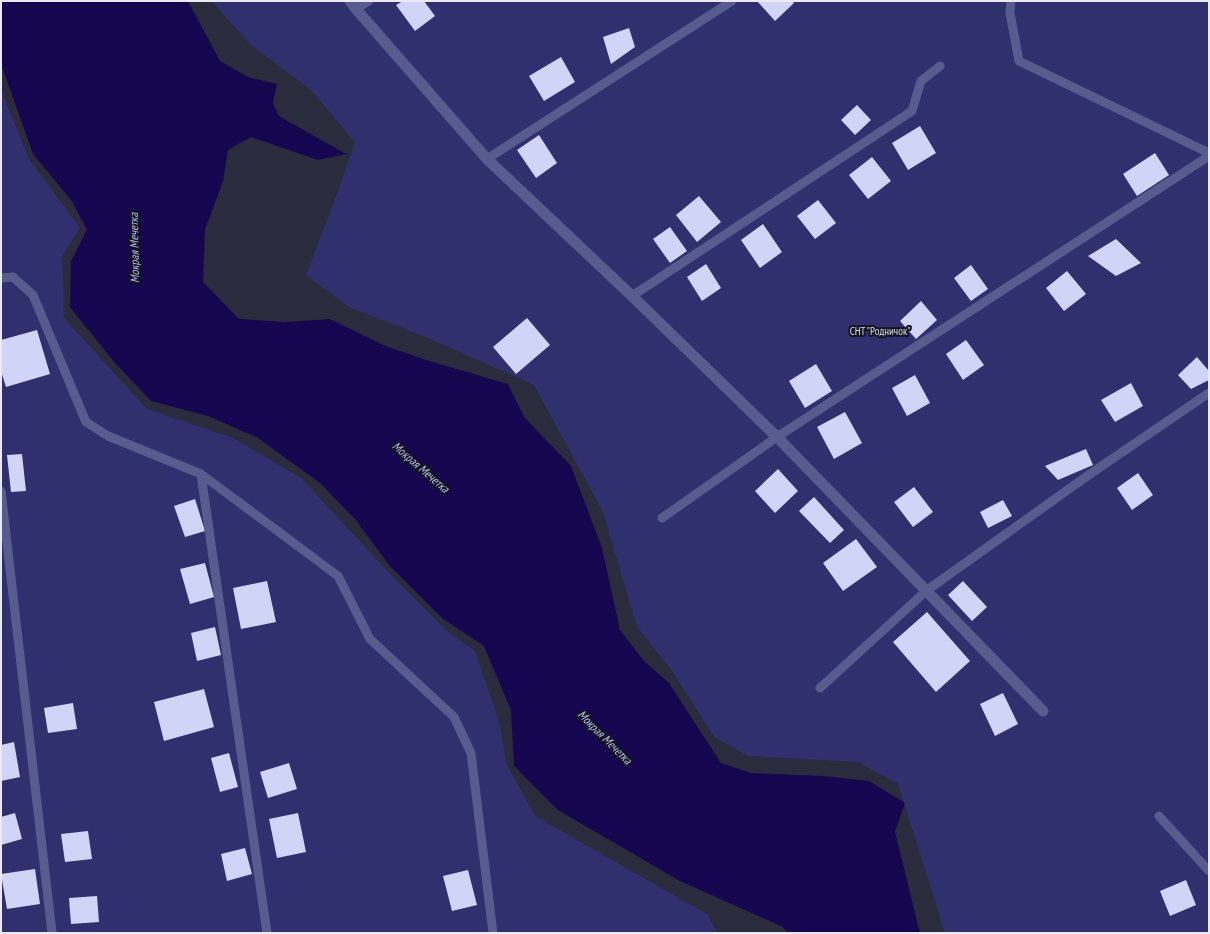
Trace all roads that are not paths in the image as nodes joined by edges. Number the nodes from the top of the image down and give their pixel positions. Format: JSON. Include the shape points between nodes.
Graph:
{"nodes":[{"id":1,"x":369,"y":1,"type":"edge"},
{"id":2,"x":732,"y":1,"type":"edge"},
{"id":3,"x":1011,"y":1,"type":"edge"},
{"id":4,"x":353,"y":5,"type":"edge"},
{"id":5,"x":940,"y":66,"type":"dead end"},
{"id":6,"x":1209,"y":153,"type":"edge"},
{"id":7,"x":1209,"y":156,"type":"edge"},
{"id":8,"x":487,"y":159,"type":"junction"},
{"id":9,"x":1,"y":278,"type":"edge"},
{"id":10,"x":632,"y":296,"type":"junction"},
{"id":11,"x":1209,"y":393,"type":"edge"},
{"id":12,"x":777,"y":437,"type":"junction"},
{"id":13,"x":201,"y":474,"type":"junction"},
{"id":14,"x":1,"y":491,"type":"edge"},
{"id":15,"x":662,"y":518,"type":"dead end"},
{"id":16,"x":926,"y":591,"type":"junction"},
{"id":17,"x":820,"y":688,"type":"dead end"},
{"id":18,"x":1044,"y":711,"type":"dead end"},
{"id":19,"x":1158,"y":816,"type":"dead end"},
{"id":20,"x":1209,"y":871,"type":"edge"},
{"id":21,"x":52,"y":933,"type":"edge"},
{"id":22,"x":267,"y":933,"type":"edge"},
{"id":23,"x":493,"y":933,"type":"edge"}],
"edges":[{"from":1,"to":4,"type":"lane"},
{"from":2,"to":8,"type":"lane"},
{"from":3,"to":6,"type":"lane","via":[[1010,12],[1019,61]]},
{"from":4,"to":8,"type":"street"},
{"from":5,"to":10,"type":"lane","via":[[921,81],[912,111]]},
{"from":7,"to":12,"type":"lane"},
{"from":8,"to":10,"type":"street"},
{"from":9,"to":13,"type":"lane","via":[[13,277],[33,295],[86,422],[108,436]]},
{"from":10,"to":12,"type":"street"},
{"from":11,"to":16,"type":"lane"},
{"from":12,"to":15,"type":"lane"},
{"from":12,"to":16,"type":"street"},
{"from":13,"to":22,"type":"lane"},
{"from":13,"to":23,"type":"lane","via":[[338,576],[370,639],[454,717],[471,753]]},
{"from":14,"to":21,"type":"lane"},
{"from":16,"to":17,"type":"lane"},
{"from":16,"to":18,"type":"street"},
{"from":19,"to":20,"type":"lane"}]}
